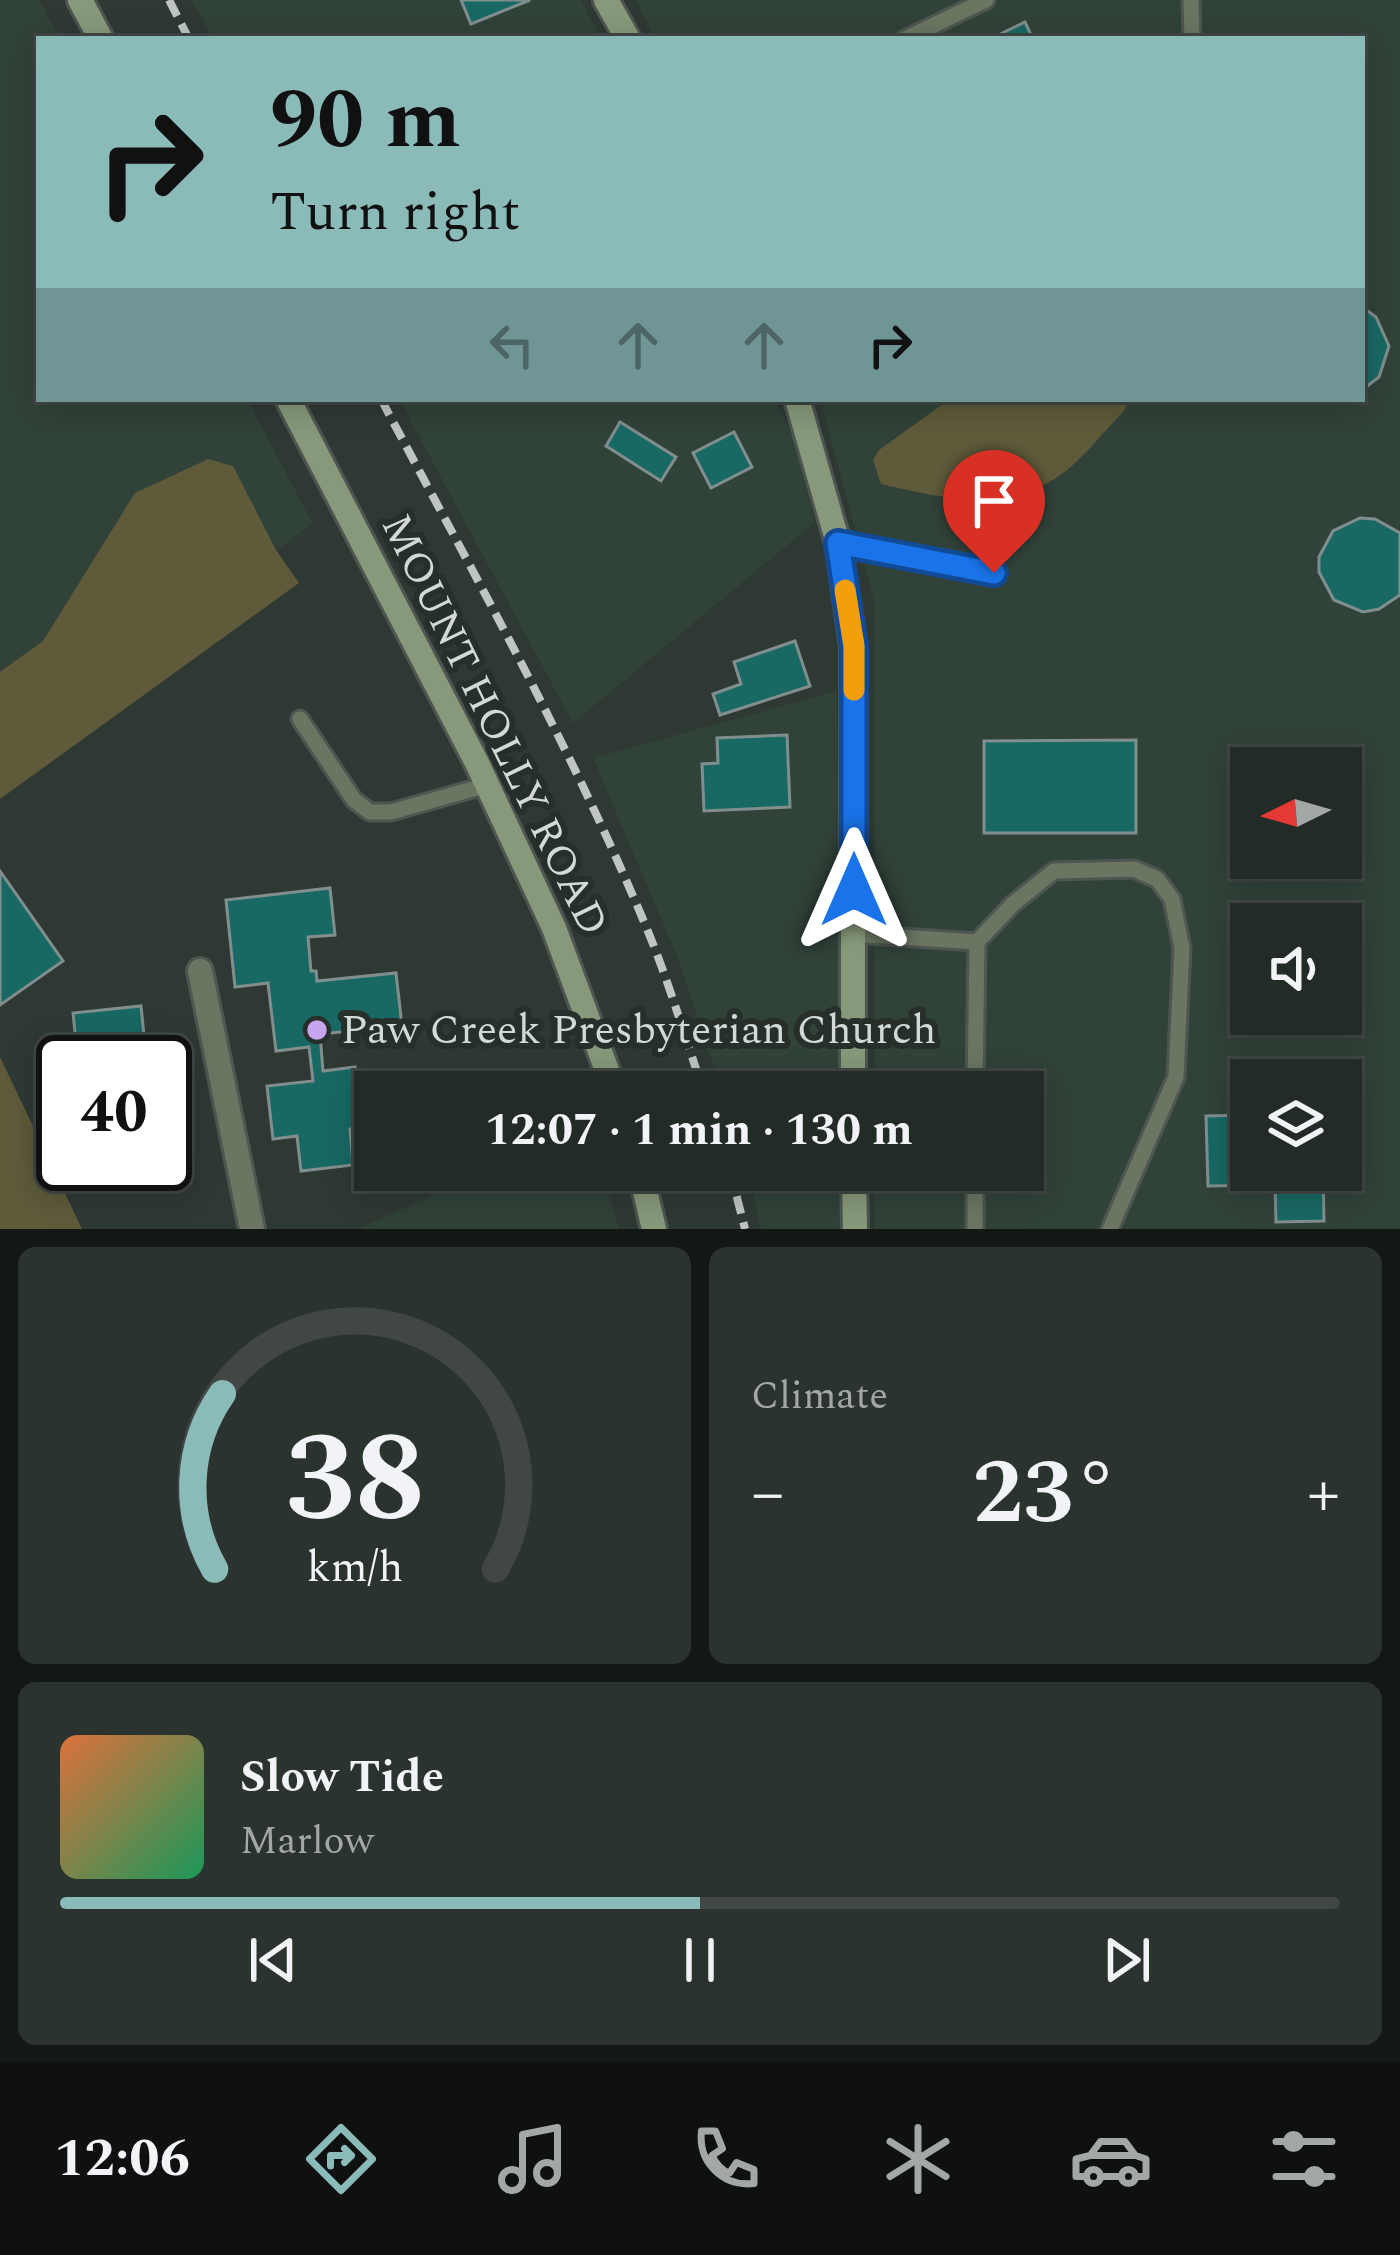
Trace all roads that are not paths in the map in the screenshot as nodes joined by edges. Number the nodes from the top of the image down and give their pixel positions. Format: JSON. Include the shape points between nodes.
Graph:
{"nodes":[{"id":1,"x":80,"y":0,"type":"edge"},
{"id":2,"x":606,"y":0,"type":"edge"},
{"id":3,"x":986,"y":0,"type":"edge"},
{"id":4,"x":1192,"y":0,"type":"edge"},
{"id":5,"x":98,"y":36,"type":"edge"},
{"id":6,"x":626,"y":36,"type":"edge"},
{"id":7,"x":911,"y":36,"type":"edge"},
{"id":8,"x":1192,"y":36,"type":"edge"},
{"id":9,"x":290,"y":402,"type":"edge"},
{"id":10,"x":797,"y":402,"type":"edge"},
{"id":11,"x":838,"y":543,"type":"junction"},
{"id":12,"x":994,"y":573,"type":"dead end"},
{"id":13,"x":299,"y":719,"type":"dead end"},
{"id":14,"x":487,"y":785,"type":"junction"},
{"id":15,"x":854,"y":934,"type":"junction"},
{"id":16,"x":976,"y":942,"type":"junction"},
{"id":17,"x":200,"y":970,"type":"dead end"},
{"id":18,"x":607,"y":1071,"type":"edge"},
{"id":19,"x":854,"y":1071,"type":"edge"},
{"id":20,"x":976,"y":1071,"type":"edge"},
{"id":21,"x":645,"y":1191,"type":"edge"},
{"id":22,"x":854,"y":1191,"type":"edge"},
{"id":23,"x":975,"y":1191,"type":"edge"},
{"id":24,"x":252,"y":1229,"type":"edge"},
{"id":25,"x":655,"y":1229,"type":"edge"},
{"id":26,"x":855,"y":1229,"type":"edge"},
{"id":27,"x":974,"y":1229,"type":"edge"},
{"id":28,"x":1109,"y":1229,"type":"edge"}],
"edges":[{"from":1,"to":5,"type":"street"},
{"from":2,"to":6,"type":"street"},
{"from":3,"to":7,"type":"lane"},
{"from":4,"to":8,"type":"lane"},
{"from":9,"to":14,"type":"street","name":"MOUNT HOLLY ROAD"},
{"from":10,"to":11,"type":"street"},
{"from":11,"to":12,"type":"lane"},
{"from":11,"to":15,"type":"street","via":[[854,646]]},
{"from":13,"to":14,"type":"lane","via":[[370,812]]},
{"from":14,"to":18,"type":"street","name":"MOUNT HOLLY ROAD","via":[[554,928]]},
{"from":15,"to":16,"type":"lane"},
{"from":15,"to":19,"type":"street"},
{"from":16,"to":20,"type":"lane"},
{"from":16,"to":28,"type":"lane","via":[[1054,871],[1134,869],[1157,879],[1172,899],[1182,948],[1176,1077]]},
{"from":17,"to":24,"type":"street"},
{"from":21,"to":25,"type":"street"},
{"from":22,"to":26,"type":"street"},
{"from":23,"to":27,"type":"lane"}]}
